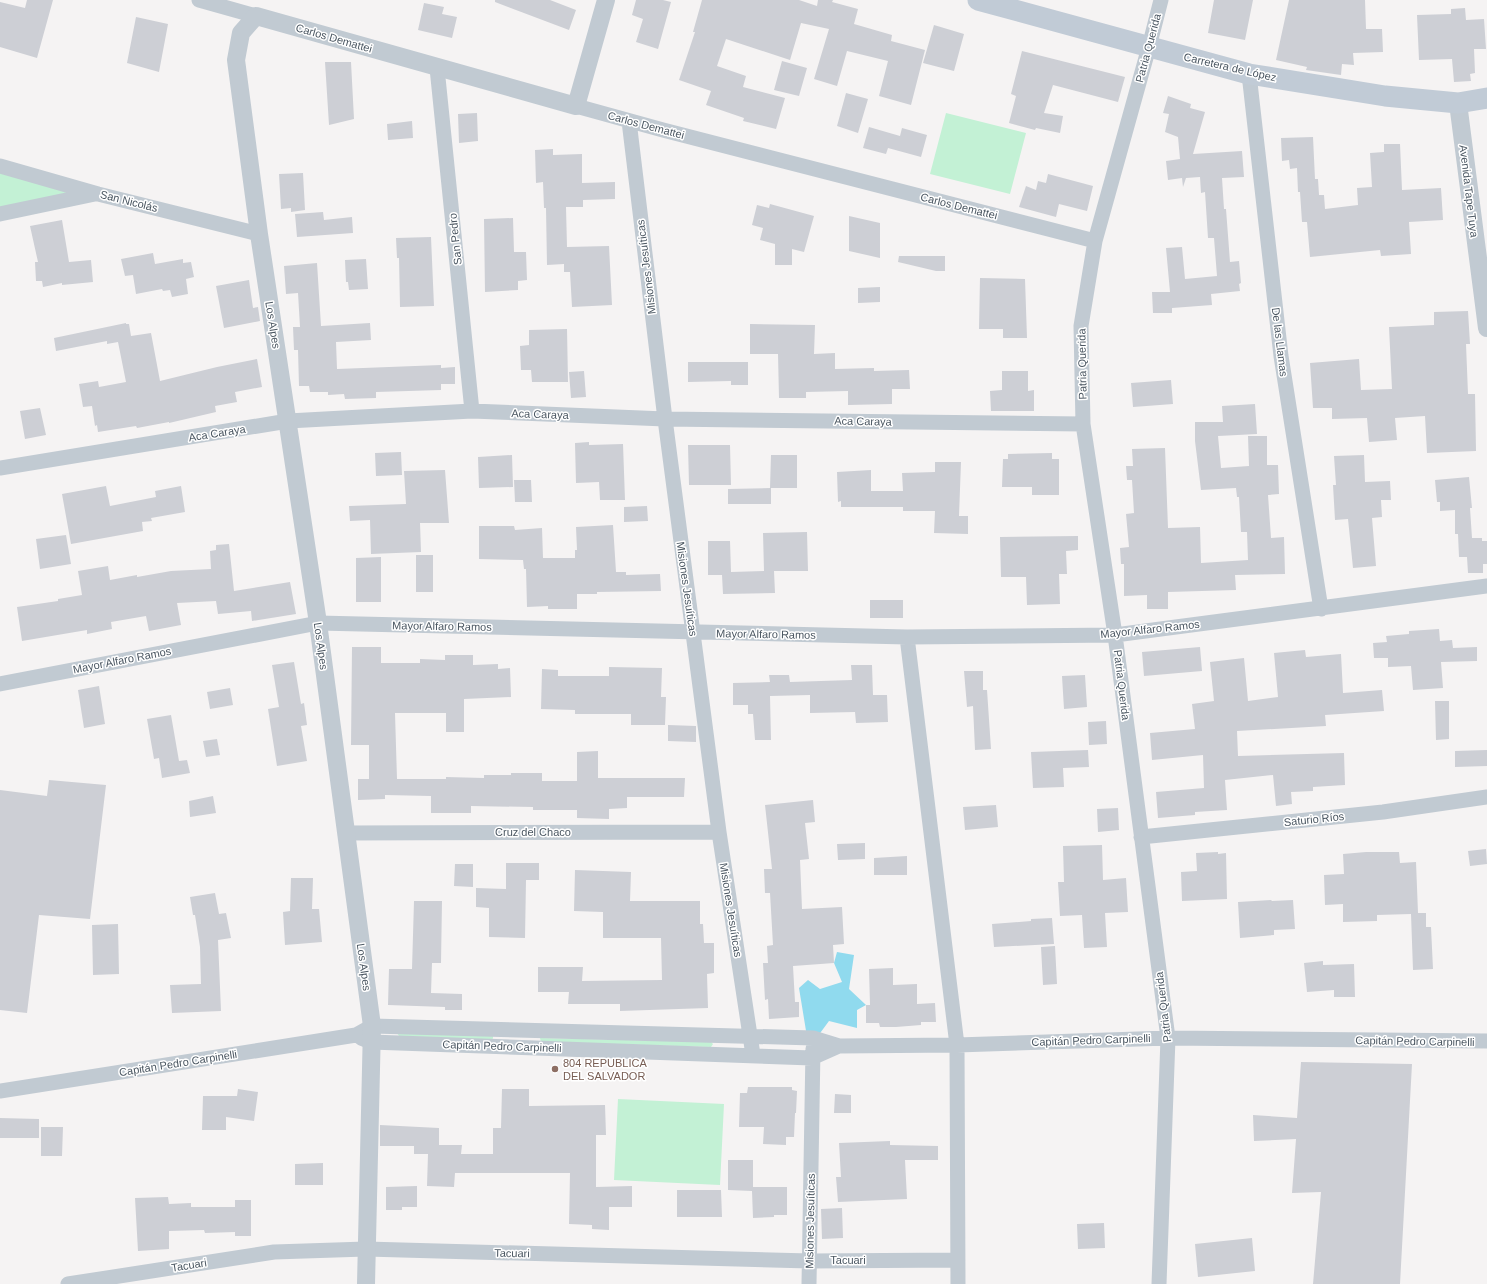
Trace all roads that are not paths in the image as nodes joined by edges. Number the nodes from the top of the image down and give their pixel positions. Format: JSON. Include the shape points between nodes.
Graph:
{"nodes":[{"id":1,"x":199,"y":0,"type":"edge"},
{"id":2,"x":606,"y":0,"type":"edge"},
{"id":3,"x":978,"y":0,"type":"edge"},
{"id":4,"x":1161,"y":0,"type":"edge"},
{"id":5,"x":256,"y":16,"type":"junction"},
{"id":6,"x":1149,"y":47,"type":"junction"},
{"id":7,"x":437,"y":68,"type":"junction"},
{"id":8,"x":1249,"y":74,"type":"junction"},
{"id":9,"x":1487,"y":98,"type":"edge"},
{"id":10,"x":1458,"y":103,"type":"junction"},
{"id":11,"x":576,"y":106,"type":"junction"},
{"id":12,"x":629,"y":121,"type":"junction"},
{"id":13,"x":0,"y":166,"type":"edge"},
{"id":14,"x":98,"y":194,"type":"junction"},
{"id":15,"x":0,"y":214,"type":"edge"},
{"id":16,"x":259,"y":234,"type":"junction"},
{"id":17,"x":1095,"y":241,"type":"junction"},
{"id":18,"x":1487,"y":328,"type":"edge"},
{"id":19,"x":472,"y":411,"type":"junction"},
{"id":20,"x":665,"y":419,"type":"junction"},
{"id":21,"x":288,"y":421,"type":"junction"},
{"id":22,"x":1083,"y":424,"type":"junction"},
{"id":23,"x":0,"y":468,"type":"edge"},
{"id":24,"x":1487,"y":586,"type":"edge"},
{"id":25,"x":1322,"y":609,"type":"junction"},
{"id":26,"x":318,"y":623,"type":"junction"},
{"id":27,"x":693,"y":632,"type":"junction"},
{"id":28,"x":1115,"y":635,"type":"junction"},
{"id":29,"x":907,"y":637,"type":"junction"},
{"id":30,"x":0,"y":684,"type":"edge"},
{"id":31,"x":1487,"y":797,"type":"edge"},
{"id":32,"x":719,"y":832,"type":"junction"},
{"id":33,"x":346,"y":833,"type":"junction"},
{"id":34,"x":1141,"y":837,"type":"junction"},
{"id":35,"x":517,"y":1030,"type":"junction"},
{"id":36,"x":366,"y":1034,"type":"junction"},
{"id":37,"x":751,"y":1036,"type":"junction"},
{"id":38,"x":813,"y":1038,"type":"junction"},
{"id":39,"x":1168,"y":1038,"type":"junction"},
{"id":40,"x":1487,"y":1041,"type":"edge"},
{"id":41,"x":957,"y":1045,"type":"junction"},
{"id":42,"x":839,"y":1046,"type":"junction"},
{"id":43,"x":516,"y":1047,"type":"junction"},
{"id":44,"x":753,"y":1055,"type":"junction"},
{"id":45,"x":812,"y":1058,"type":"junction"},
{"id":46,"x":0,"y":1091,"type":"edge"},
{"id":47,"x":366,"y":1249,"type":"junction"},
{"id":48,"x":810,"y":1260,"type":"junction"},
{"id":49,"x":958,"y":1260,"type":"junction"},
{"id":50,"x":68,"y":1284,"type":"edge"},
{"id":51,"x":366,"y":1284,"type":"edge"},
{"id":52,"x":810,"y":1284,"type":"edge"},
{"id":53,"x":958,"y":1284,"type":"edge"},
{"id":54,"x":1159,"y":1284,"type":"edge"}],
"edges":[{"from":1,"to":5,"type":"street","name":"Carlos Demattei"},
{"from":2,"to":11,"type":"street"},
{"from":3,"to":6,"type":"main road","name":"Carretera de López"},
{"from":4,"to":6,"type":"street","name":"Patria Querida"},
{"from":5,"to":7,"type":"street","name":"Carlos Demattei"},
{"from":5,"to":16,"type":"street","name":"Los Alpes","via":[[241,33],[236,60]]},
{"from":6,"to":8,"type":"main road","name":"Carretera de López"},
{"from":6,"to":17,"type":"street","name":"Patria Querida"},
{"from":7,"to":11,"type":"street","name":"Carlos Demattei"},
{"from":7,"to":19,"type":"street","name":"San Pedro"},
{"from":8,"to":10,"type":"main road","name":"Carretera de López","via":[[1385,96]]},
{"from":8,"to":25,"type":"street","name":"De las Llamas","via":[[1281,356]]},
{"from":9,"to":10,"type":"main road","name":"Carretera de López"},
{"from":10,"to":18,"type":"street","name":"Avenida Tape Tuya"},
{"from":11,"to":12,"type":"street","name":"Carlos Demattei"},
{"from":12,"to":17,"type":"street","name":"Carlos Demattei"},
{"from":12,"to":20,"type":"street","name":"Misiones Jesuíticas"},
{"from":13,"to":14,"type":"street","name":"San Nicolás"},
{"from":14,"to":15,"type":"street"},
{"from":14,"to":16,"type":"street","name":"San Nicolás"},
{"from":16,"to":21,"type":"street","name":"Los Alpes"},
{"from":17,"to":22,"type":"street","name":"Patria Querida","via":[[1081,326]]},
{"from":19,"to":20,"type":"street","name":"Aca Caraya"},
{"from":19,"to":21,"type":"street","name":"Aca Caraya"},
{"from":20,"to":22,"type":"street","name":"Aca Caraya"},
{"from":20,"to":27,"type":"street","name":"Misiones Jesuíticas"},
{"from":21,"to":23,"type":"street","name":"Aca Caraya"},
{"from":21,"to":26,"type":"street","name":"Los Alpes"},
{"from":22,"to":28,"type":"street","name":"Patria Querida"},
{"from":24,"to":25,"type":"street","name":"Mayor Alfaro Ramos"},
{"from":25,"to":28,"type":"street","name":"Mayor Alfaro Ramos"},
{"from":26,"to":27,"type":"street","name":"Mayor Alfaro Ramos"},
{"from":26,"to":30,"type":"street","name":"Mayor Alfaro Ramos"},
{"from":26,"to":33,"type":"street","name":"Los Alpes"},
{"from":27,"to":29,"type":"street","name":"Mayor Alfaro Ramos"},
{"from":27,"to":32,"type":"street","name":"Misiones Jesuíticas"},
{"from":28,"to":29,"type":"street","name":"Mayor Alfaro Ramos"},
{"from":28,"to":34,"type":"street","name":"Patria Querida"},
{"from":29,"to":41,"type":"street"},
{"from":31,"to":34,"type":"street","name":"Saturio Ríos","via":[[1383,812]]},
{"from":32,"to":33,"type":"street","name":"Cruz del Chaco"},
{"from":32,"to":37,"type":"street","name":"Misiones Jesuíticas"},
{"from":33,"to":36,"type":"street","name":"Los Alpes"},
{"from":34,"to":39,"type":"street","name":"Patria Querida"},
{"from":35,"to":36,"type":"street","name":"Capitán Pedro Carpinelli"},
{"from":35,"to":37,"type":"street","name":"Capitán Pedro Carpinelli"},
{"from":35,"to":43,"type":"street"},
{"from":36,"to":43,"type":"street","name":"Capitán Pedro Carpinelli"},
{"from":36,"to":46,"type":"street","name":"Capitán Pedro Carpinelli"},
{"from":36,"to":47,"type":"street","name":"Los Alpes"},
{"from":37,"to":38,"type":"street","name":"Capitán Pedro Carpinelli"},
{"from":37,"to":44,"type":"street","name":"Misiones Jesuíticas"},
{"from":38,"to":42,"type":"street","name":"Capitán Pedro Carpinelli"},
{"from":38,"to":45,"type":"street","name":"Misiones Jesuíticas"},
{"from":39,"to":40,"type":"street","name":"Capitán Pedro Carpinelli"},
{"from":39,"to":41,"type":"street","name":"Capitán Pedro Carpinelli"},
{"from":39,"to":54,"type":"street","name":"Patria Querida"},
{"from":41,"to":42,"type":"street","name":"Capitán Pedro Carpinelli"},
{"from":41,"to":49,"type":"street"},
{"from":42,"to":45,"type":"street","name":"Capitán Pedro Carpinelli"},
{"from":43,"to":44,"type":"street","name":"Capitán Pedro Carpinelli"},
{"from":44,"to":45,"type":"street","name":"Capitán Pedro Carpinelli"},
{"from":45,"to":48,"type":"street","name":"Misiones Jesuíticas"},
{"from":47,"to":48,"type":"street","name":"Tacuari"},
{"from":47,"to":50,"type":"street","name":"Tacuari","via":[[274,1252]]},
{"from":47,"to":51,"type":"street","name":"Los Alpes"},
{"from":48,"to":49,"type":"street","name":"Tacuari"},
{"from":48,"to":52,"type":"street","name":"Misiones Jesuíticas"},
{"from":49,"to":53,"type":"street"}]}
